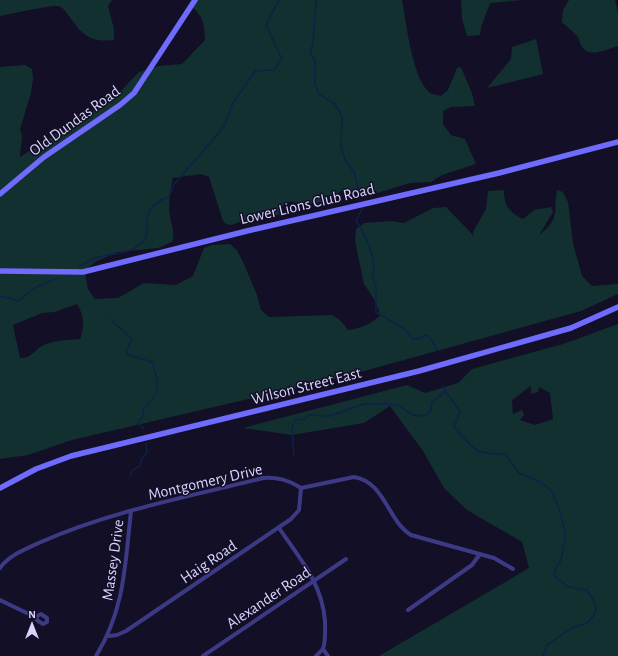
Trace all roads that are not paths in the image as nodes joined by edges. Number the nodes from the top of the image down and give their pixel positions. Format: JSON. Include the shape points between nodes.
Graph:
{"nodes":[{"id":1,"x":195,"y":0,"type":"edge"},
{"id":2,"x":618,"y":142,"type":"edge"},
{"id":3,"x":0,"y":194,"type":"edge"},
{"id":4,"x":0,"y":271,"type":"edge"},
{"id":5,"x":618,"y":307,"type":"edge"},
{"id":6,"x":0,"y":488,"type":"edge"},
{"id":7,"x":301,"y":488,"type":"junction"},
{"id":8,"x":131,"y":511,"type":"junction"},
{"id":9,"x":279,"y":528,"type":"junction"},
{"id":10,"x":480,"y":554,"type":"junction"},
{"id":11,"x":346,"y":559,"type":"dead end"},
{"id":12,"x":0,"y":568,"type":"edge"},
{"id":13,"x":513,"y":569,"type":"dead end"},
{"id":14,"x":314,"y":580,"type":"junction"},
{"id":15,"x":0,"y":600,"type":"edge"},
{"id":16,"x":408,"y":610,"type":"dead end"},
{"id":17,"x":35,"y":616,"type":"dead end"},
{"id":18,"x":109,"y":636,"type":"junction"},
{"id":19,"x":323,"y":649,"type":"junction"},
{"id":20,"x":96,"y":656,"type":"edge"},
{"id":21,"x":203,"y":656,"type":"edge"},
{"id":22,"x":316,"y":656,"type":"edge"},
{"id":23,"x":328,"y":656,"type":"edge"}],
"edges":[{"from":1,"to":3,"type":"street","name":"Old Dundas Road","via":[[134,94],[44,157]]},
{"from":2,"to":4,"type":"street","name":"Lower Lions Club Road","via":[[500,174],[247,231],[83,272]]},
{"from":5,"to":6,"type":"street","name":"Wilson Street East","via":[[571,328],[419,371],[71,456],[36,469]]},
{"from":7,"to":8,"type":"street","name":"Montgomery Drive","via":[[285,480],[263,478]]},
{"from":7,"to":9,"type":"street","name":"Haig Road","via":[[299,510]]},
{"from":7,"to":10,"type":"street","via":[[340,479],[362,478],[376,489],[403,530],[427,540]]},
{"from":8,"to":12,"type":"street","name":"Montgomery Drive","via":[[54,536],[12,557]]},
{"from":8,"to":18,"type":"street","name":"Massey Drive","via":[[122,594]]},
{"from":9,"to":14,"type":"street"},
{"from":9,"to":18,"type":"street","name":"Haig Road","via":[[126,631],[117,636]]},
{"from":10,"to":13,"type":"street","via":[[494,558]]},
{"from":10,"to":16,"type":"street","via":[[472,565]]},
{"from":11,"to":14,"type":"street","name":"Alexander Road"},
{"from":14,"to":19,"type":"street","via":[[322,597],[325,643]]},
{"from":14,"to":21,"type":"street","name":"Alexander Road"},
{"from":15,"to":17,"type":"street"},
{"from":18,"to":20,"type":"street","name":"Massey Drive"},
{"from":19,"to":22,"type":"street"},
{"from":19,"to":23,"type":"street"}]}
